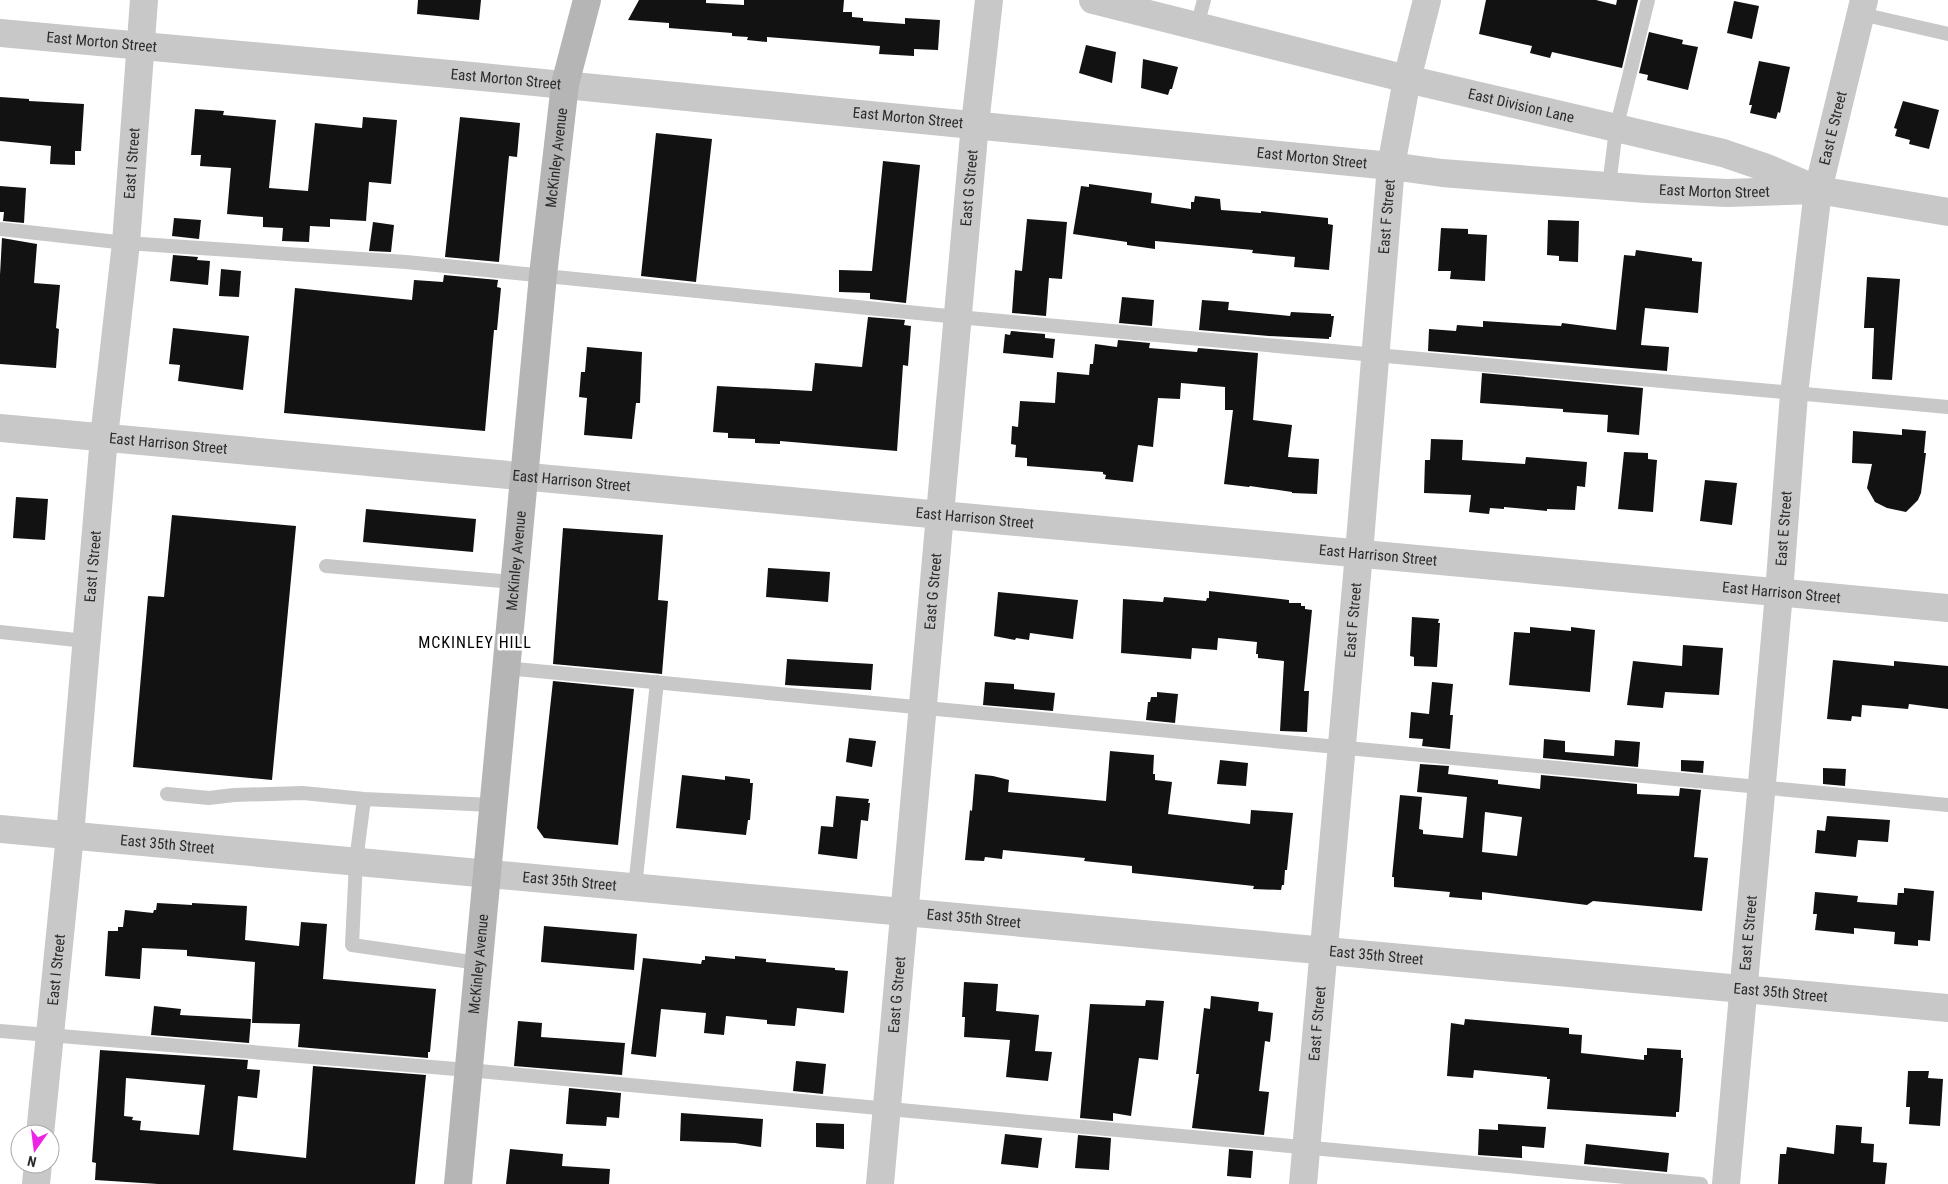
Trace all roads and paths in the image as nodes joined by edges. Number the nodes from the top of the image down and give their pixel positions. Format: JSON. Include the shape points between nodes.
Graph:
{"nodes":[{"id":1,"x":144,"y":0,"type":"edge"},
{"id":2,"x":587,"y":0,"type":"edge"},
{"id":3,"x":989,"y":0,"type":"edge"},
{"id":4,"x":1093,"y":0,"type":"edge"},
{"id":5,"x":1204,"y":0,"type":"edge"},
{"id":6,"x":1427,"y":0,"type":"edge"},
{"id":7,"x":1648,"y":0,"type":"edge"},
{"id":8,"x":1862,"y":7,"type":"edge"},
{"id":9,"x":1198,"y":26,"type":"junction"},
{"id":10,"x":0,"y":33,"type":"edge"},
{"id":11,"x":1948,"y":34,"type":"edge"},
{"id":12,"x":142,"y":45,"type":"junction"},
{"id":13,"x":1407,"y":79,"type":"junction"},
{"id":14,"x":565,"y":84,"type":"junction"},
{"id":15,"x":975,"y":124,"type":"junction"},
{"id":16,"x":1616,"y":129,"type":"junction"},
{"id":17,"x":1391,"y":166,"type":"junction"},
{"id":18,"x":1609,"y":186,"type":"junction"},
{"id":19,"x":1818,"y":190,"type":"junction"},
{"id":20,"x":1948,"y":212,"type":"edge"},
{"id":21,"x":0,"y":229,"type":"edge"},
{"id":22,"x":126,"y":243,"type":"junction"},
{"id":23,"x":543,"y":275,"type":"junction"},
{"id":24,"x":958,"y":317,"type":"junction"},
{"id":25,"x":1375,"y":354,"type":"junction"},
{"id":26,"x":1794,"y":394,"type":"junction"},
{"id":27,"x":1948,"y":407,"type":"edge"},
{"id":28,"x":0,"y":428,"type":"edge"},
{"id":29,"x":104,"y":437,"type":"junction"},
{"id":30,"x":523,"y":477,"type":"junction"},
{"id":31,"x":941,"y":515,"type":"junction"},
{"id":32,"x":1360,"y":553,"type":"junction"},
{"id":33,"x":326,"y":566,"type":"dead end"},
{"id":34,"x":513,"y":582,"type":"junction"},
{"id":35,"x":1779,"y":593,"type":"junction"},
{"id":36,"x":1948,"y":608,"type":"edge"},
{"id":37,"x":0,"y":632,"type":"edge"},
{"id":38,"x":86,"y":641,"type":"junction"},
{"id":39,"x":505,"y":668,"type":"junction"},
{"id":40,"x":657,"y":682,"type":"junction"},
{"id":41,"x":923,"y":707,"type":"junction"},
{"id":42,"x":1342,"y":747,"type":"junction"},
{"id":43,"x":1762,"y":787,"type":"junction"},
{"id":44,"x":167,"y":794,"type":"dead end"},
{"id":45,"x":364,"y":799,"type":"junction"},
{"id":46,"x":492,"y":805,"type":"junction"},
{"id":47,"x":1948,"y":805,"type":"edge"},
{"id":48,"x":0,"y":829,"type":"edge"},
{"id":49,"x":70,"y":835,"type":"junction"},
{"id":50,"x":356,"y":861,"type":"junction"},
{"id":51,"x":486,"y":873,"type":"junction"},
{"id":52,"x":635,"y":887,"type":"junction"},
{"id":53,"x":904,"y":913,"type":"junction"},
{"id":54,"x":1324,"y":951,"type":"junction"},
{"id":55,"x":478,"y":963,"type":"junction"},
{"id":56,"x":1743,"y":989,"type":"junction"},
{"id":57,"x":1948,"y":1008,"type":"edge"},
{"id":58,"x":0,"y":1031,"type":"edge"},
{"id":59,"x":50,"y":1036,"type":"junction"},
{"id":60,"x":468,"y":1070,"type":"junction"},
{"id":61,"x":887,"y":1108,"type":"junction"},
{"id":62,"x":41,"y":1124,"type":"edge"},
{"id":63,"x":1306,"y":1147,"type":"junction"},
{"id":64,"x":458,"y":1184,"type":"edge"},
{"id":65,"x":880,"y":1184,"type":"edge"},
{"id":66,"x":1303,"y":1184,"type":"edge"},
{"id":67,"x":1701,"y":1184,"type":"edge"},
{"id":68,"x":1726,"y":1184,"type":"edge"}],
"edges":[{"from":1,"to":12,"type":"street","name":"East I Street"},
{"from":2,"to":14,"type":"street","name":"McKinley Avenue"},
{"from":3,"to":15,"type":"street","name":"East G Street"},
{"from":4,"to":9,"type":"street","name":"East Division Lane"},
{"from":5,"to":9,"type":"lane"},
{"from":6,"to":13,"type":"street","name":"East F Street"},
{"from":7,"to":16,"type":"lane"},
{"from":8,"to":11,"type":"lane"},
{"from":8,"to":19,"type":"street","name":"East E Street"},
{"from":9,"to":13,"type":"street","name":"East Division Lane"},
{"from":10,"to":12,"type":"street","name":"East Morton Street"},
{"from":12,"to":14,"type":"street","name":"East Morton Street"},
{"from":12,"to":22,"type":"street","name":"East I Street"},
{"from":13,"to":16,"type":"street","name":"East Division Lane"},
{"from":13,"to":17,"type":"street","name":"East F Street"},
{"from":14,"to":15,"type":"street","name":"East Morton Street"},
{"from":14,"to":23,"type":"street","name":"McKinley Avenue"},
{"from":15,"to":17,"type":"street","name":"East Morton Street"},
{"from":15,"to":24,"type":"street","name":"East G Street"},
{"from":16,"to":18,"type":"lane"},
{"from":16,"to":19,"type":"street","name":"East Division Lane","via":[[1723,153]]},
{"from":17,"to":18,"type":"street","name":"East Morton Street"},
{"from":17,"to":25,"type":"street","name":"East F Street"},
{"from":18,"to":19,"type":"street","name":"East Morton Street","via":[[1727,194]]},
{"from":19,"to":20,"type":"street","name":"East Division Lane"},
{"from":19,"to":26,"type":"street","name":"East E Street"},
{"from":21,"to":22,"type":"lane"},
{"from":22,"to":23,"type":"lane"},
{"from":22,"to":29,"type":"street","name":"East I Street"},
{"from":23,"to":24,"type":"lane"},
{"from":23,"to":30,"type":"street","name":"McKinley Avenue"},
{"from":24,"to":25,"type":"lane"},
{"from":24,"to":31,"type":"street","name":"East G Street"},
{"from":25,"to":26,"type":"lane"},
{"from":25,"to":32,"type":"street","name":"East F Street"},
{"from":26,"to":27,"type":"lane"},
{"from":26,"to":35,"type":"street","name":"East E Street"},
{"from":28,"to":29,"type":"street","name":"East Harrison Street"},
{"from":29,"to":30,"type":"street","name":"East Harrison Street"},
{"from":29,"to":38,"type":"street","name":"East I Street"},
{"from":30,"to":31,"type":"street","name":"East Harrison Street"},
{"from":30,"to":34,"type":"street","name":"McKinley Avenue"},
{"from":31,"to":32,"type":"street","name":"East Harrison Street"},
{"from":31,"to":41,"type":"street","name":"East G Street"},
{"from":32,"to":35,"type":"street","name":"East Harrison Street"},
{"from":32,"to":42,"type":"street","name":"East F Street"},
{"from":33,"to":34,"type":"lane"},
{"from":34,"to":39,"type":"street","name":"McKinley Avenue"},
{"from":35,"to":36,"type":"street","name":"East Harrison Street"},
{"from":35,"to":43,"type":"street","name":"East E Street"},
{"from":37,"to":38,"type":"lane"},
{"from":38,"to":49,"type":"street","name":"East I Street"},
{"from":39,"to":40,"type":"lane"},
{"from":39,"to":46,"type":"street","name":"McKinley Avenue"},
{"from":40,"to":41,"type":"lane"},
{"from":40,"to":52,"type":"lane"},
{"from":41,"to":42,"type":"lane"},
{"from":41,"to":53,"type":"street","name":"East G Street"},
{"from":42,"to":43,"type":"lane"},
{"from":42,"to":54,"type":"street","name":"East F Street"},
{"from":43,"to":47,"type":"lane"},
{"from":43,"to":56,"type":"street","name":"East E Street"},
{"from":44,"to":45,"type":"lane","via":[[209,798],[303,793]]},
{"from":45,"to":46,"type":"lane"},
{"from":45,"to":50,"type":"lane"},
{"from":46,"to":51,"type":"street","name":"McKinley Avenue"},
{"from":48,"to":49,"type":"street","name":"East 35th Street"},
{"from":49,"to":50,"type":"street","name":"East 35th Street"},
{"from":49,"to":59,"type":"street","name":"East I Street"},
{"from":50,"to":51,"type":"street","name":"East 35th Street"},
{"from":50,"to":55,"type":"lane","via":[[352,944]]},
{"from":51,"to":52,"type":"street","name":"East 35th Street"},
{"from":51,"to":55,"type":"street","name":"McKinley Avenue"},
{"from":52,"to":53,"type":"street","name":"East 35th Street"},
{"from":53,"to":54,"type":"street","name":"East 35th Street"},
{"from":53,"to":61,"type":"street","name":"East G Street"},
{"from":54,"to":56,"type":"street","name":"East 35th Street"},
{"from":54,"to":63,"type":"street","name":"East F Street"},
{"from":55,"to":60,"type":"street","name":"McKinley Avenue"},
{"from":56,"to":57,"type":"street","name":"East 35th Street"},
{"from":56,"to":68,"type":"street","name":"East E Street"},
{"from":58,"to":59,"type":"lane"},
{"from":59,"to":60,"type":"lane"},
{"from":59,"to":62,"type":"street","name":"East I Street"},
{"from":60,"to":61,"type":"lane"},
{"from":60,"to":64,"type":"street","name":"McKinley Avenue"},
{"from":61,"to":63,"type":"lane"},
{"from":61,"to":65,"type":"street","name":"East G Street"},
{"from":63,"to":66,"type":"street","name":"East F Street"},
{"from":63,"to":67,"type":"lane"}]}
